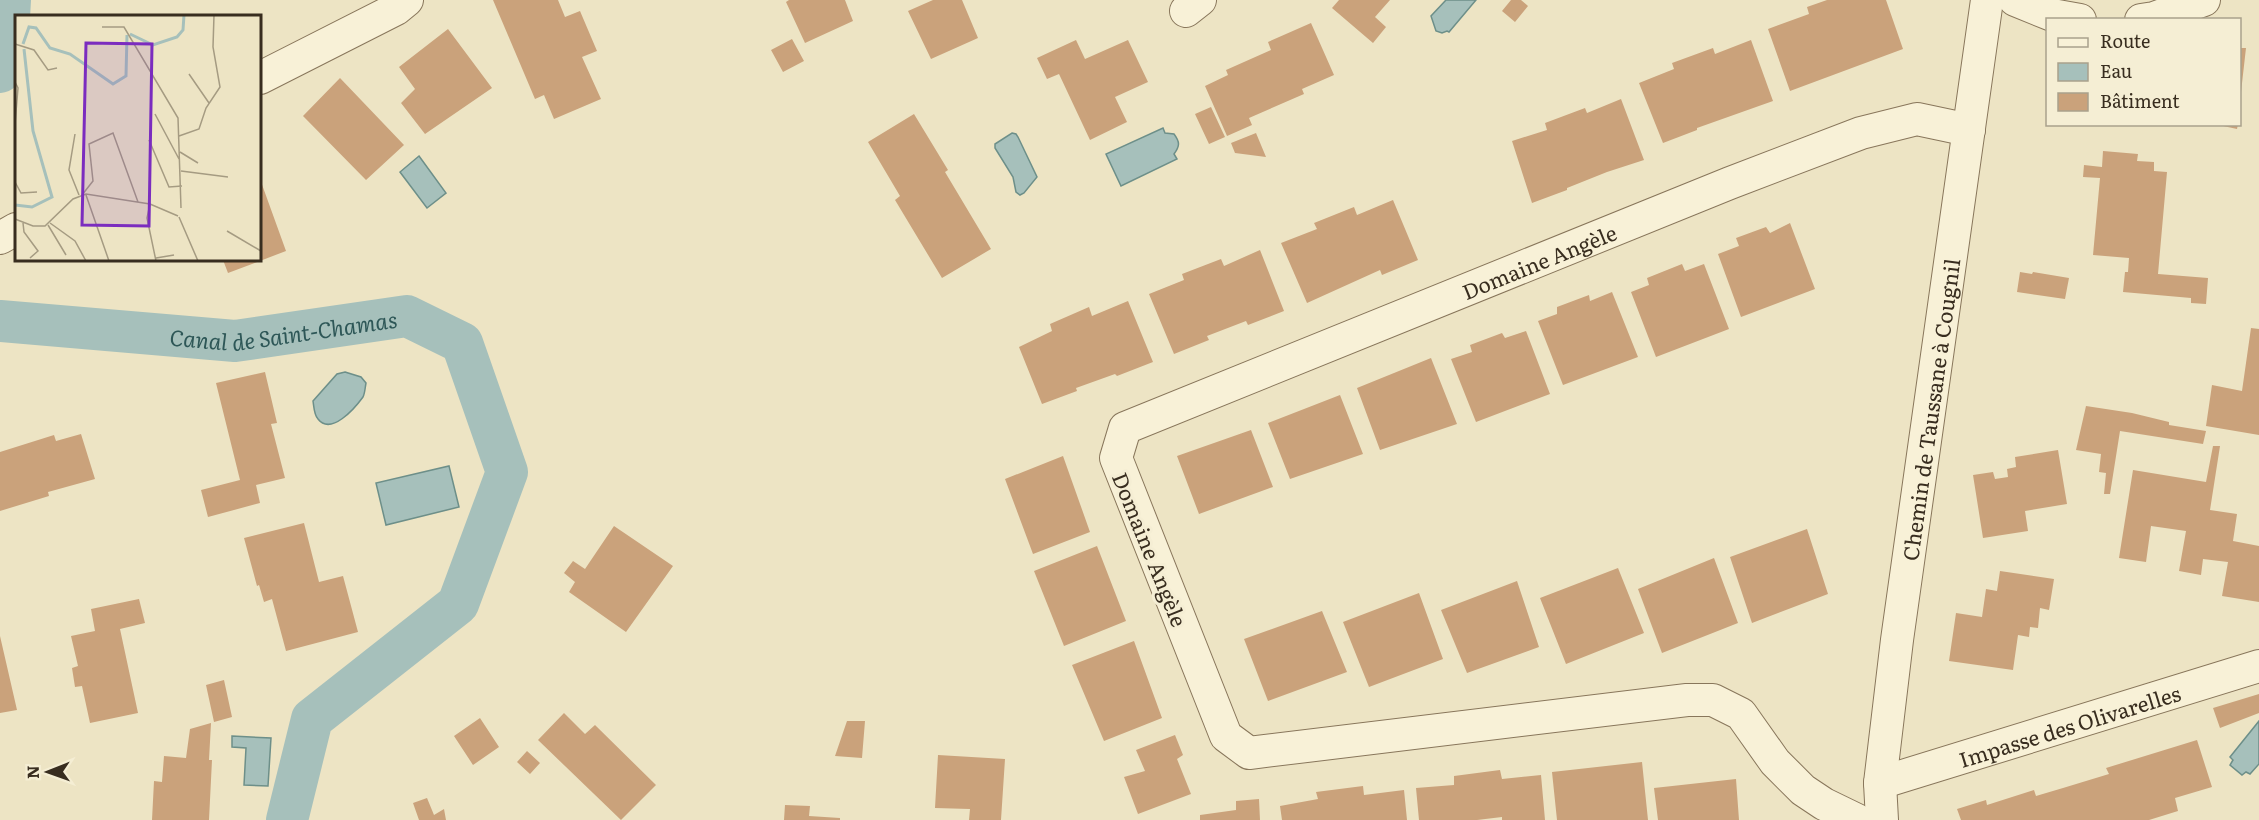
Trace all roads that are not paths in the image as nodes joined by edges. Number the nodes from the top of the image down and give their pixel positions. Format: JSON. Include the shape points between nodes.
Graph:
{"nodes":[{"id":1,"x":407,"y":0,"type":"edge"},
{"id":2,"x":1987,"y":0,"type":"edge"},
{"id":3,"x":2015,"y":0,"type":"edge"},
{"id":4,"x":2204,"y":0,"type":"edge"},
{"id":5,"x":2069,"y":18,"type":"edge"},
{"id":6,"x":2154,"y":18,"type":"edge"},
{"id":7,"x":261,"y":77,"type":"edge"},
{"id":8,"x":1969,"y":130,"type":"junction"},
{"id":9,"x":15,"y":230,"type":"edge"},
{"id":10,"x":0,"y":238,"type":"edge"},
{"id":11,"x":2259,"y":666,"type":"edge"},
{"id":12,"x":1880,"y":783,"type":"junction"},
{"id":13,"x":1857,"y":820,"type":"edge"},
{"id":14,"x":1882,"y":820,"type":"edge"}],
"edges":[{"from":1,"to":7,"type":"street"},
{"from":2,"to":8,"type":"street","name":"Chemin de Taussane à Cougnil"},
{"from":3,"to":5,"type":"street"},
{"from":4,"to":6,"type":"street"},
{"from":8,"to":12,"type":"street","name":"Chemin de Taussane à Cougnil"},
{"from":8,"to":13,"type":"street","name":"Domaine Angèle","via":[[1917,120],[1861,133],[1730,183],[1125,428],[1116,458],[1226,736],[1249,753],[1713,700],[1741,714],[1775,762],[1803,790]]},
{"from":9,"to":10,"type":"street"},
{"from":11,"to":12,"type":"street","name":"Impasse des Olivarelles"},
{"from":12,"to":14,"type":"street","name":"Chemin de Taussane à Cougnil"}]}
